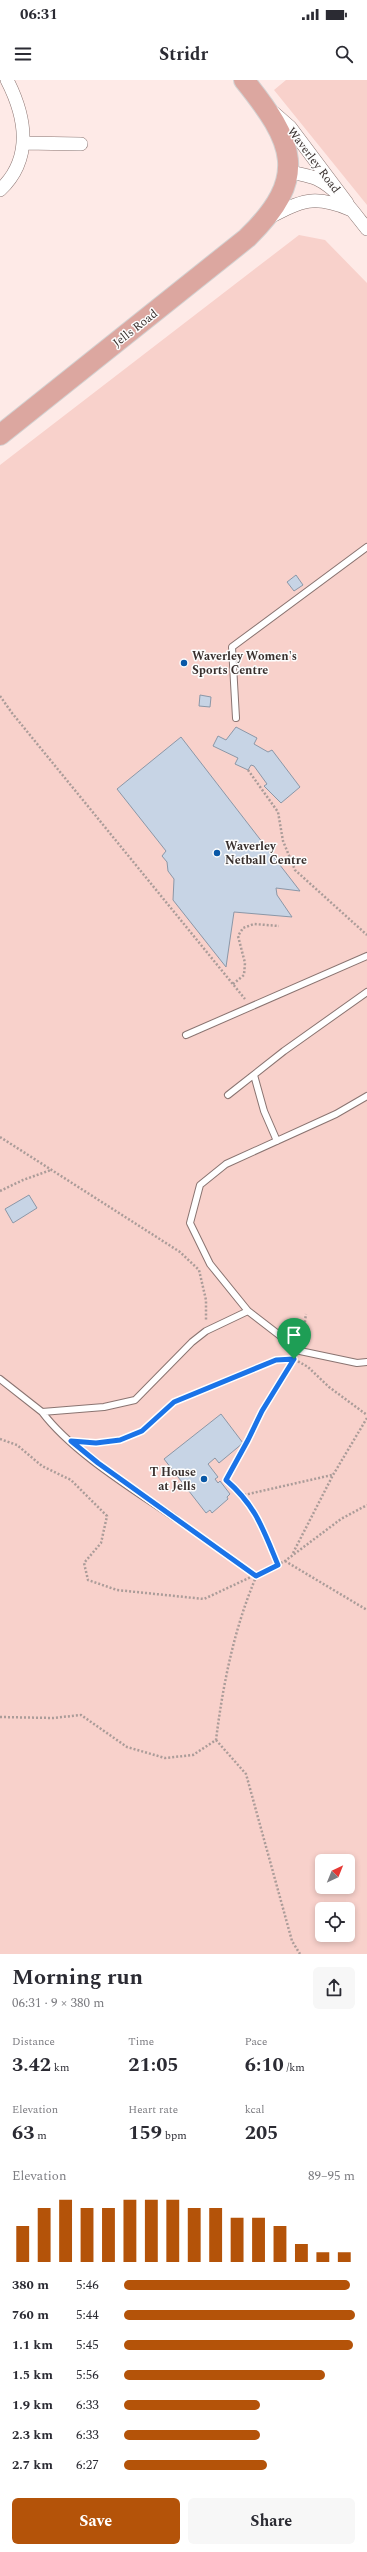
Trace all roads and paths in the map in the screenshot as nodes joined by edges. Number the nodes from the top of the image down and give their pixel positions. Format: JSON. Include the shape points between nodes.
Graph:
{"nodes":[{"id":1,"x":8,"y":80,"type":"edge"},
{"id":2,"x":244,"y":80,"type":"edge"},
{"id":3,"x":262,"y":102,"type":"junction"},
{"id":4,"x":24,"y":143,"type":"junction"},
{"id":5,"x":81,"y":144,"type":"dead end"},
{"id":6,"x":287,"y":171,"type":"junction"},
{"id":7,"x":0,"y":190,"type":"edge"},
{"id":8,"x":350,"y":207,"type":"junction"},
{"id":9,"x":268,"y":218,"type":"junction"},
{"id":10,"x":367,"y":230,"type":"edge"},
{"id":11,"x":0,"y":435,"type":"edge"},
{"id":12,"x":367,"y":547,"type":"edge"},
{"id":13,"x":0,"y":696,"type":"edge"},
{"id":14,"x":236,"y":718,"type":"dead end"},
{"id":15,"x":248,"y":770,"type":"dead end"},
{"id":16,"x":279,"y":926,"type":"dead end"},
{"id":17,"x":367,"y":935,"type":"edge"},
{"id":18,"x":367,"y":956,"type":"edge"},
{"id":19,"x":233,"y":984,"type":"junction"},
{"id":20,"x":367,"y":992,"type":"edge"},
{"id":21,"x":251,"y":1006,"type":"junction"},
{"id":22,"x":186,"y":1035,"type":"dead end"},
{"id":23,"x":254,"y":1075,"type":"junction"},
{"id":24,"x":228,"y":1095,"type":"dead end"},
{"id":25,"x":367,"y":1096,"type":"edge"},
{"id":26,"x":0,"y":1137,"type":"edge"},
{"id":27,"x":277,"y":1141,"type":"junction"},
{"id":28,"x":51,"y":1170,"type":"junction"},
{"id":29,"x":0,"y":1192,"type":"edge"},
{"id":30,"x":248,"y":1311,"type":"junction"},
{"id":31,"x":306,"y":1314,"type":"dead end"},
{"id":32,"x":206,"y":1331,"type":"junction"},
{"id":33,"x":300,"y":1351,"type":"junction"},
{"id":34,"x":294,"y":1359,"type":"junction"},
{"id":35,"x":367,"y":1362,"type":"edge"},
{"id":36,"x":0,"y":1379,"type":"edge"},
{"id":37,"x":42,"y":1412,"type":"junction"},
{"id":38,"x":367,"y":1415,"type":"edge"},
{"id":39,"x":367,"y":1418,"type":"edge"},
{"id":40,"x":0,"y":1439,"type":"edge"},
{"id":41,"x":71,"y":1441,"type":"junction"},
{"id":42,"x":333,"y":1474,"type":"junction"},
{"id":43,"x":244,"y":1495,"type":"junction"},
{"id":44,"x":367,"y":1505,"type":"edge"},
{"id":45,"x":175,"y":1518,"type":"joint"},
{"id":46,"x":293,"y":1554,"type":"junction"},
{"id":47,"x":285,"y":1561,"type":"junction"},
{"id":48,"x":278,"y":1565,"type":"junction"},
{"id":49,"x":256,"y":1576,"type":"junction"},
{"id":50,"x":367,"y":1610,"type":"edge"},
{"id":51,"x":0,"y":1717,"type":"edge"},
{"id":52,"x":216,"y":1740,"type":"junction"},
{"id":53,"x":300,"y":1954,"type":"edge"}],
"edges":[{"from":1,"to":4,"type":"street","via":[[22,118]]},
{"from":2,"to":3,"type":"main road","name":"Waverley Road"},
{"from":3,"to":6,"type":"main road","name":"Waverley Road","via":[[279,127],[285,143]]},
{"from":3,"to":8,"type":"street","name":"Waverley Road","via":[[290,127]]},
{"from":4,"to":5,"type":"street"},
{"from":4,"to":7,"type":"street","via":[[16,168]]},
{"from":6,"to":8,"type":"street","name":"Waverley Road","via":[[317,178]]},
{"from":6,"to":9,"type":"main road","name":"Jells Road","via":[[281,198]]},
{"from":8,"to":9,"type":"street","name":"Jells Road","via":[[311,199],[292,205]]},
{"from":8,"to":10,"type":"street","name":"Waverley Road"},
{"from":9,"to":11,"type":"main road","name":"Jells Road","via":[[247,238]]},
{"from":12,"to":14,"type":"lane","via":[[232,647]]},
{"from":13,"to":19,"type":"path"},
{"from":15,"to":17,"type":"path","via":[[278,812],[283,841],[295,870]]},
{"from":16,"to":19,"type":"path","via":[[254,924],[243,928],[238,936],[245,963],[244,975]]},
{"from":18,"to":21,"type":"lane"},
{"from":19,"to":21,"type":"path"},
{"from":20,"to":23,"type":"lane"},
{"from":21,"to":22,"type":"lane"},
{"from":23,"to":24,"type":"lane"},
{"from":23,"to":27,"type":"lane","via":[[264,1111]]},
{"from":25,"to":27,"type":"lane","via":[[336,1114]]},
{"from":26,"to":28,"type":"path"},
{"from":27,"to":30,"type":"lane","via":[[226,1164],[200,1185],[190,1223],[210,1264]]},
{"from":28,"to":29,"type":"path"},
{"from":28,"to":32,"type":"path","via":[[180,1252],[199,1270],[206,1300]]},
{"from":30,"to":32,"type":"lane"},
{"from":30,"to":33,"type":"lane"},
{"from":31,"to":33,"type":"path"},
{"from":32,"to":37,"type":"lane","via":[[135,1400],[104,1407]]},
{"from":33,"to":34,"type":"path"},
{"from":33,"to":35,"type":"lane","via":[[357,1363]]},
{"from":34,"to":38,"type":"path","via":[[308,1367],[329,1387]]},
{"from":34,"to":41,"type":"path","via":[[276,1360],[174,1402],[142,1431],[120,1440],[96,1443]]},
{"from":34,"to":43,"type":"path","via":[[262,1411],[226,1480]]},
{"from":36,"to":37,"type":"lane"},
{"from":37,"to":41,"type":"lane"},
{"from":39,"to":42,"type":"path"},
{"from":40,"to":49,"type":"path","via":[[17,1445],[42,1466],[71,1480],[107,1516],[101,1543],[84,1563],[88,1580],[117,1590],[204,1599]]},
{"from":41,"to":45,"type":"lane"},
{"from":42,"to":43,"type":"path"},
{"from":42,"to":46,"type":"path"},
{"from":43,"to":48,"type":"path","via":[[257,1515]]},
{"from":44,"to":46,"type":"path","via":[[341,1519]]},
{"from":45,"to":49,"type":"path"},
{"from":46,"to":47,"type":"path"},
{"from":47,"to":48,"type":"path"},
{"from":47,"to":50,"type":"path"},
{"from":48,"to":49,"type":"path"},
{"from":49,"to":52,"type":"path","via":[[244,1606],[223,1686]]},
{"from":51,"to":52,"type":"path","via":[[81,1716],[127,1747],[165,1758],[193,1755]]},
{"from":52,"to":53,"type":"path","via":[[246,1774],[292,1941]]}]}
